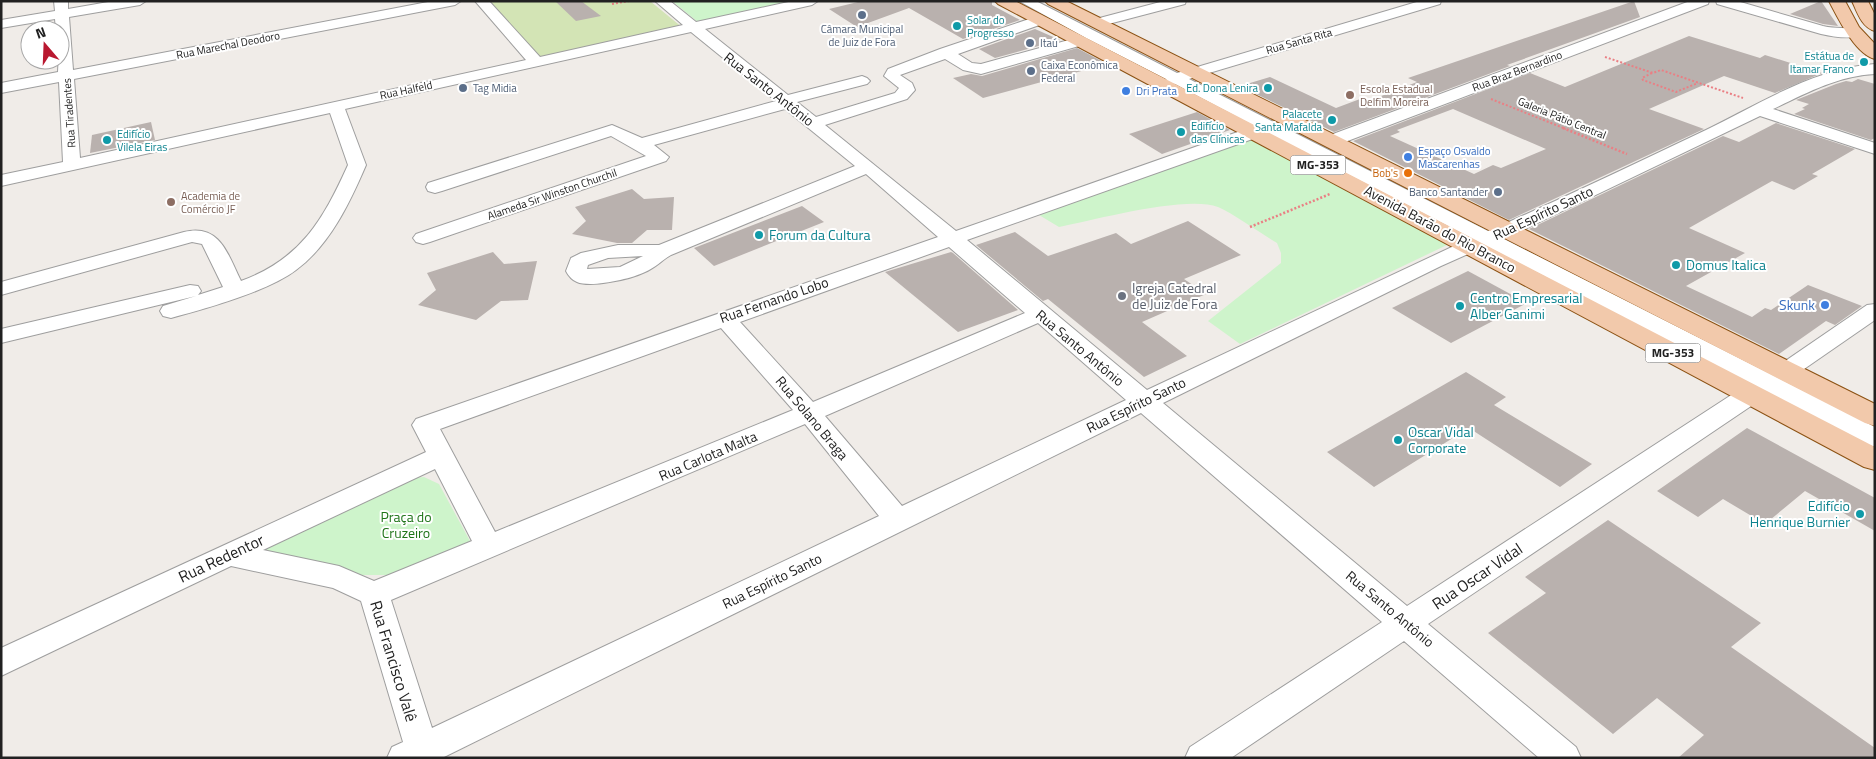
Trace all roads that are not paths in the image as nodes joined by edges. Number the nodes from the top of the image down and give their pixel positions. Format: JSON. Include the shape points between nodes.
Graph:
{"nodes":[{"id":1,"x":140,"y":1,"type":"edge"},
{"id":2,"x":455,"y":1,"type":"edge"},
{"id":3,"x":481,"y":1,"type":"edge"},
{"id":4,"x":661,"y":1,"type":"edge"},
{"id":5,"x":812,"y":1,"type":"edge"},
{"id":6,"x":1003,"y":1,"type":"edge"},
{"id":7,"x":1025,"y":1,"type":"edge"},
{"id":8,"x":1053,"y":1,"type":"edge"},
{"id":9,"x":1180,"y":1,"type":"edge"},
{"id":10,"x":1435,"y":1,"type":"edge"},
{"id":11,"x":1703,"y":1,"type":"edge"},
{"id":12,"x":1722,"y":1,"type":"edge"},
{"id":13,"x":1837,"y":1,"type":"edge"},
{"id":14,"x":1860,"y":1,"type":"edge"},
{"id":15,"x":62,"y":8,"type":"edge"},
{"id":16,"x":1040,"y":20,"type":"junction"},
{"id":17,"x":1097,"y":23,"type":"junction"},
{"id":18,"x":1,"y":24,"type":"edge"},
{"id":19,"x":1874,"y":25,"type":"edge"},
{"id":20,"x":692,"y":27,"type":"junction"},
{"id":21,"x":1855,"y":33,"type":"junction"},
{"id":22,"x":1081,"y":41,"type":"junction"},
{"id":23,"x":945,"y":52,"type":"junction"},
{"id":24,"x":1875,"y":54,"type":"edge"},
{"id":25,"x":536,"y":62,"type":"junction"},
{"id":26,"x":1875,"y":69,"type":"edge"},
{"id":27,"x":66,"y":76,"type":"junction"},
{"id":28,"x":1178,"y":78,"type":"junction"},
{"id":29,"x":862,"y":81,"type":"dead end"},
{"id":30,"x":1,"y":88,"type":"edge"},
{"id":31,"x":786,"y":102,"type":"junction"},
{"id":32,"x":336,"y":106,"type":"junction"},
{"id":33,"x":1763,"y":108,"type":"junction"},
{"id":34,"x":812,"y":123,"type":"junction"},
{"id":35,"x":1255,"y":132,"type":"junction"},
{"id":36,"x":1331,"y":141,"type":"junction"},
{"id":37,"x":640,"y":144,"type":"junction"},
{"id":38,"x":1875,"y":149,"type":"edge"},
{"id":39,"x":72,"y":165,"type":"junction"},
{"id":40,"x":868,"y":167,"type":"junction"},
{"id":41,"x":1,"y":181,"type":"edge"},
{"id":42,"x":435,"y":187,"type":"dead end"},
{"id":43,"x":422,"y":238,"type":"dead end"},
{"id":44,"x":951,"y":238,"type":"junction"},
{"id":45,"x":1488,"y":238,"type":"junction"},
{"id":46,"x":660,"y":251,"type":"dead end"},
{"id":47,"x":233,"y":285,"type":"junction"},
{"id":48,"x":1,"y":289,"type":"edge"},
{"id":49,"x":171,"y":310,"type":"dead end"},
{"id":50,"x":1875,"y":310,"type":"edge"},
{"id":51,"x":1040,"y":314,"type":"junction"},
{"id":52,"x":724,"y":318,"type":"junction"},
{"id":53,"x":1,"y":336,"type":"edge"},
{"id":54,"x":1786,"y":372,"type":"junction"},
{"id":55,"x":1751,"y":394,"type":"junction"},
{"id":56,"x":1143,"y":402,"type":"junction"},
{"id":57,"x":809,"y":413,"type":"junction"},
{"id":58,"x":1875,"y":416,"type":"edge"},
{"id":59,"x":1875,"y":438,"type":"edge"},
{"id":60,"x":442,"y":455,"type":"junction"},
{"id":61,"x":1875,"y":460,"type":"edge"},
{"id":62,"x":898,"y":520,"type":"junction"},
{"id":63,"x":489,"y":547,"type":"junction"},
{"id":64,"x":229,"y":554,"type":"junction"},
{"id":65,"x":374,"y":594,"type":"junction"},
{"id":66,"x":1407,"y":623,"type":"junction"},
{"id":67,"x":1,"y":663,"type":"edge"},
{"id":68,"x":417,"y":755,"type":"edge"},
{"id":69,"x":1202,"y":758,"type":"edge"},
{"id":70,"x":1564,"y":758,"type":"edge"}],
"edges":[{"from":1,"to":15,"type":"street"},
{"from":2,"to":27,"type":"street","name":"Rua Marechal Deodoro"},
{"from":3,"to":25,"type":"street"},
{"from":4,"to":20,"type":"street","name":"Rua Santo Antônio"},
{"from":5,"to":20,"type":"street","name":"Rua Halfeld"},
{"from":6,"to":16,"type":"main road","name":"Avenida Barão do Rio Branco","number":"MG-353"},
{"from":7,"to":28,"type":"street","name":"Avenida Barão do Rio Branco"},
{"from":8,"to":17,"type":"main road","name":"Avenida Barão do Rio Branco"},
{"from":9,"to":17,"type":"street"},
{"from":10,"to":28,"type":"street","name":"Rua Santa Rita"},
{"from":11,"to":36,"type":"street","name":"Rua Braz Bernardino"},
{"from":12,"to":21,"type":"street","via":[[1821,30]]},
{"from":13,"to":21,"type":"main road"},
{"from":14,"to":19,"type":"main road"},
{"from":15,"to":18,"type":"street"},
{"from":15,"to":27,"type":"street","name":"Rua Tiradentes"},
{"from":16,"to":22,"type":"main road","name":"Avenida Barão do Rio Branco","number":"MG-353"},
{"from":16,"to":23,"type":"street"},
{"from":17,"to":28,"type":"main road","name":"Avenida Barão do Rio Branco"},
{"from":20,"to":25,"type":"street","name":"Rua Halfeld"},
{"from":20,"to":31,"type":"street","name":"Rua Santo Antônio"},
{"from":21,"to":24,"type":"main road"},
{"from":22,"to":23,"type":"street","via":[[981,69],[968,67]]},
{"from":22,"to":28,"type":"main road","name":"Avenida Barão do Rio Branco","number":"MG-353"},
{"from":23,"to":34,"type":"street","via":[[893,72],[892,76],[906,86],[907,90],[901,96]]},
{"from":25,"to":32,"type":"street","name":"Rua Halfeld"},
{"from":26,"to":33,"type":"street","name":"Rua Espírito Santo","via":[[1823,79]]},
{"from":27,"to":30,"type":"street","name":"Rua Marechal Deodoro"},
{"from":27,"to":39,"type":"street","name":"Rua Tiradentes"},
{"from":28,"to":35,"type":"main road","name":"Avenida Barão do Rio Branco","number":"MG-353"},
{"from":28,"to":36,"type":"main road","name":"Avenida Barão do Rio Branco"},
{"from":28,"to":45,"type":"street","name":"Avenida Barão do Rio Branco"},
{"from":29,"to":31,"type":"street"},
{"from":31,"to":34,"type":"street","name":"Rua Santo Antônio"},
{"from":31,"to":37,"type":"street"},
{"from":32,"to":39,"type":"street","name":"Rua Halfeld"},
{"from":32,"to":47,"type":"street","via":[[357,165],[344,196],[307,250],[277,273]]},
{"from":33,"to":38,"type":"street"},
{"from":33,"to":45,"type":"street","name":"Rua Espírito Santo"},
{"from":34,"to":40,"type":"street","name":"Rua Santo Antônio"},
{"from":35,"to":44,"type":"street","name":"Rua Fernando Lobo"},
{"from":35,"to":45,"type":"main road","name":"Avenida Barão do Rio Branco","number":"MG-353","via":[[1354,184]]},
{"from":36,"to":45,"type":"main road","name":"Avenida Barão do Rio Branco"},
{"from":37,"to":42,"type":"street","name":"Alameda Sir Winston Churchil","via":[[612,130]]},
{"from":37,"to":43,"type":"street","name":"Alameda Sir Winston Churchil","via":[[660,157]]},
{"from":39,"to":41,"type":"street","name":"Rua Halfeld"},
{"from":40,"to":44,"type":"street","name":"Rua Santo Antônio"},
{"from":40,"to":46,"type":"street"},
{"from":44,"to":51,"type":"street","name":"Rua Santo Antônio"},
{"from":44,"to":52,"type":"street","name":"Rua Fernando Lobo"},
{"from":45,"to":54,"type":"main road","name":"Avenida Barão do Rio Branco"},
{"from":45,"to":55,"type":"main road","name":"Avenida Barão do Rio Branco","number":"MG-353"},
{"from":45,"to":56,"type":"street","name":"Rua Espírito Santo"},
{"from":45,"to":59,"type":"street","name":"Avenida Barão do Rio Branco"},
{"from":47,"to":48,"type":"street","via":[[210,241],[204,236],[191,236]]},
{"from":47,"to":49,"type":"street"},
{"from":47,"to":53,"type":"street"},
{"from":50,"to":54,"type":"street"},
{"from":51,"to":56,"type":"street","name":"Rua Santo Antônio"},
{"from":51,"to":57,"type":"street","name":"Rua Carlota Malta"},
{"from":52,"to":57,"type":"street","name":"Rua Solano Braga"},
{"from":52,"to":60,"type":"street","name":"Rua Fernando Lobo","via":[[425,425]]},
{"from":54,"to":58,"type":"main road","name":"Avenida Barão do Rio Branco"},
{"from":55,"to":61,"type":"main road","name":"Avenida Barão do Rio Branco","number":"MG-353"},
{"from":55,"to":66,"type":"street","name":"Rua Oscar Vidal"},
{"from":56,"to":62,"type":"street","name":"Rua Espírito Santo"},
{"from":56,"to":66,"type":"street","name":"Rua Santo Antônio"},
{"from":57,"to":62,"type":"street","name":"Rua Solano Braga"},
{"from":57,"to":63,"type":"street","name":"Rua Carlota Malta"},
{"from":60,"to":63,"type":"street","name":"Rua Fernando Lobo"},
{"from":60,"to":64,"type":"street","name":"Rua Redentor"},
{"from":62,"to":68,"type":"street","name":"Rua Espírito Santo"},
{"from":63,"to":65,"type":"street","name":"Rua Carlota Malta"},
{"from":64,"to":65,"type":"street","name":"Rua Francisco Valê","via":[[339,578]]},
{"from":64,"to":67,"type":"street","name":"Rua Redentor"},
{"from":65,"to":68,"type":"street","name":"Rua Francisco Valê"},
{"from":66,"to":69,"type":"street","name":"Rua Oscar Vidal"},
{"from":66,"to":70,"type":"street","name":"Rua Santo Antônio"}]}
